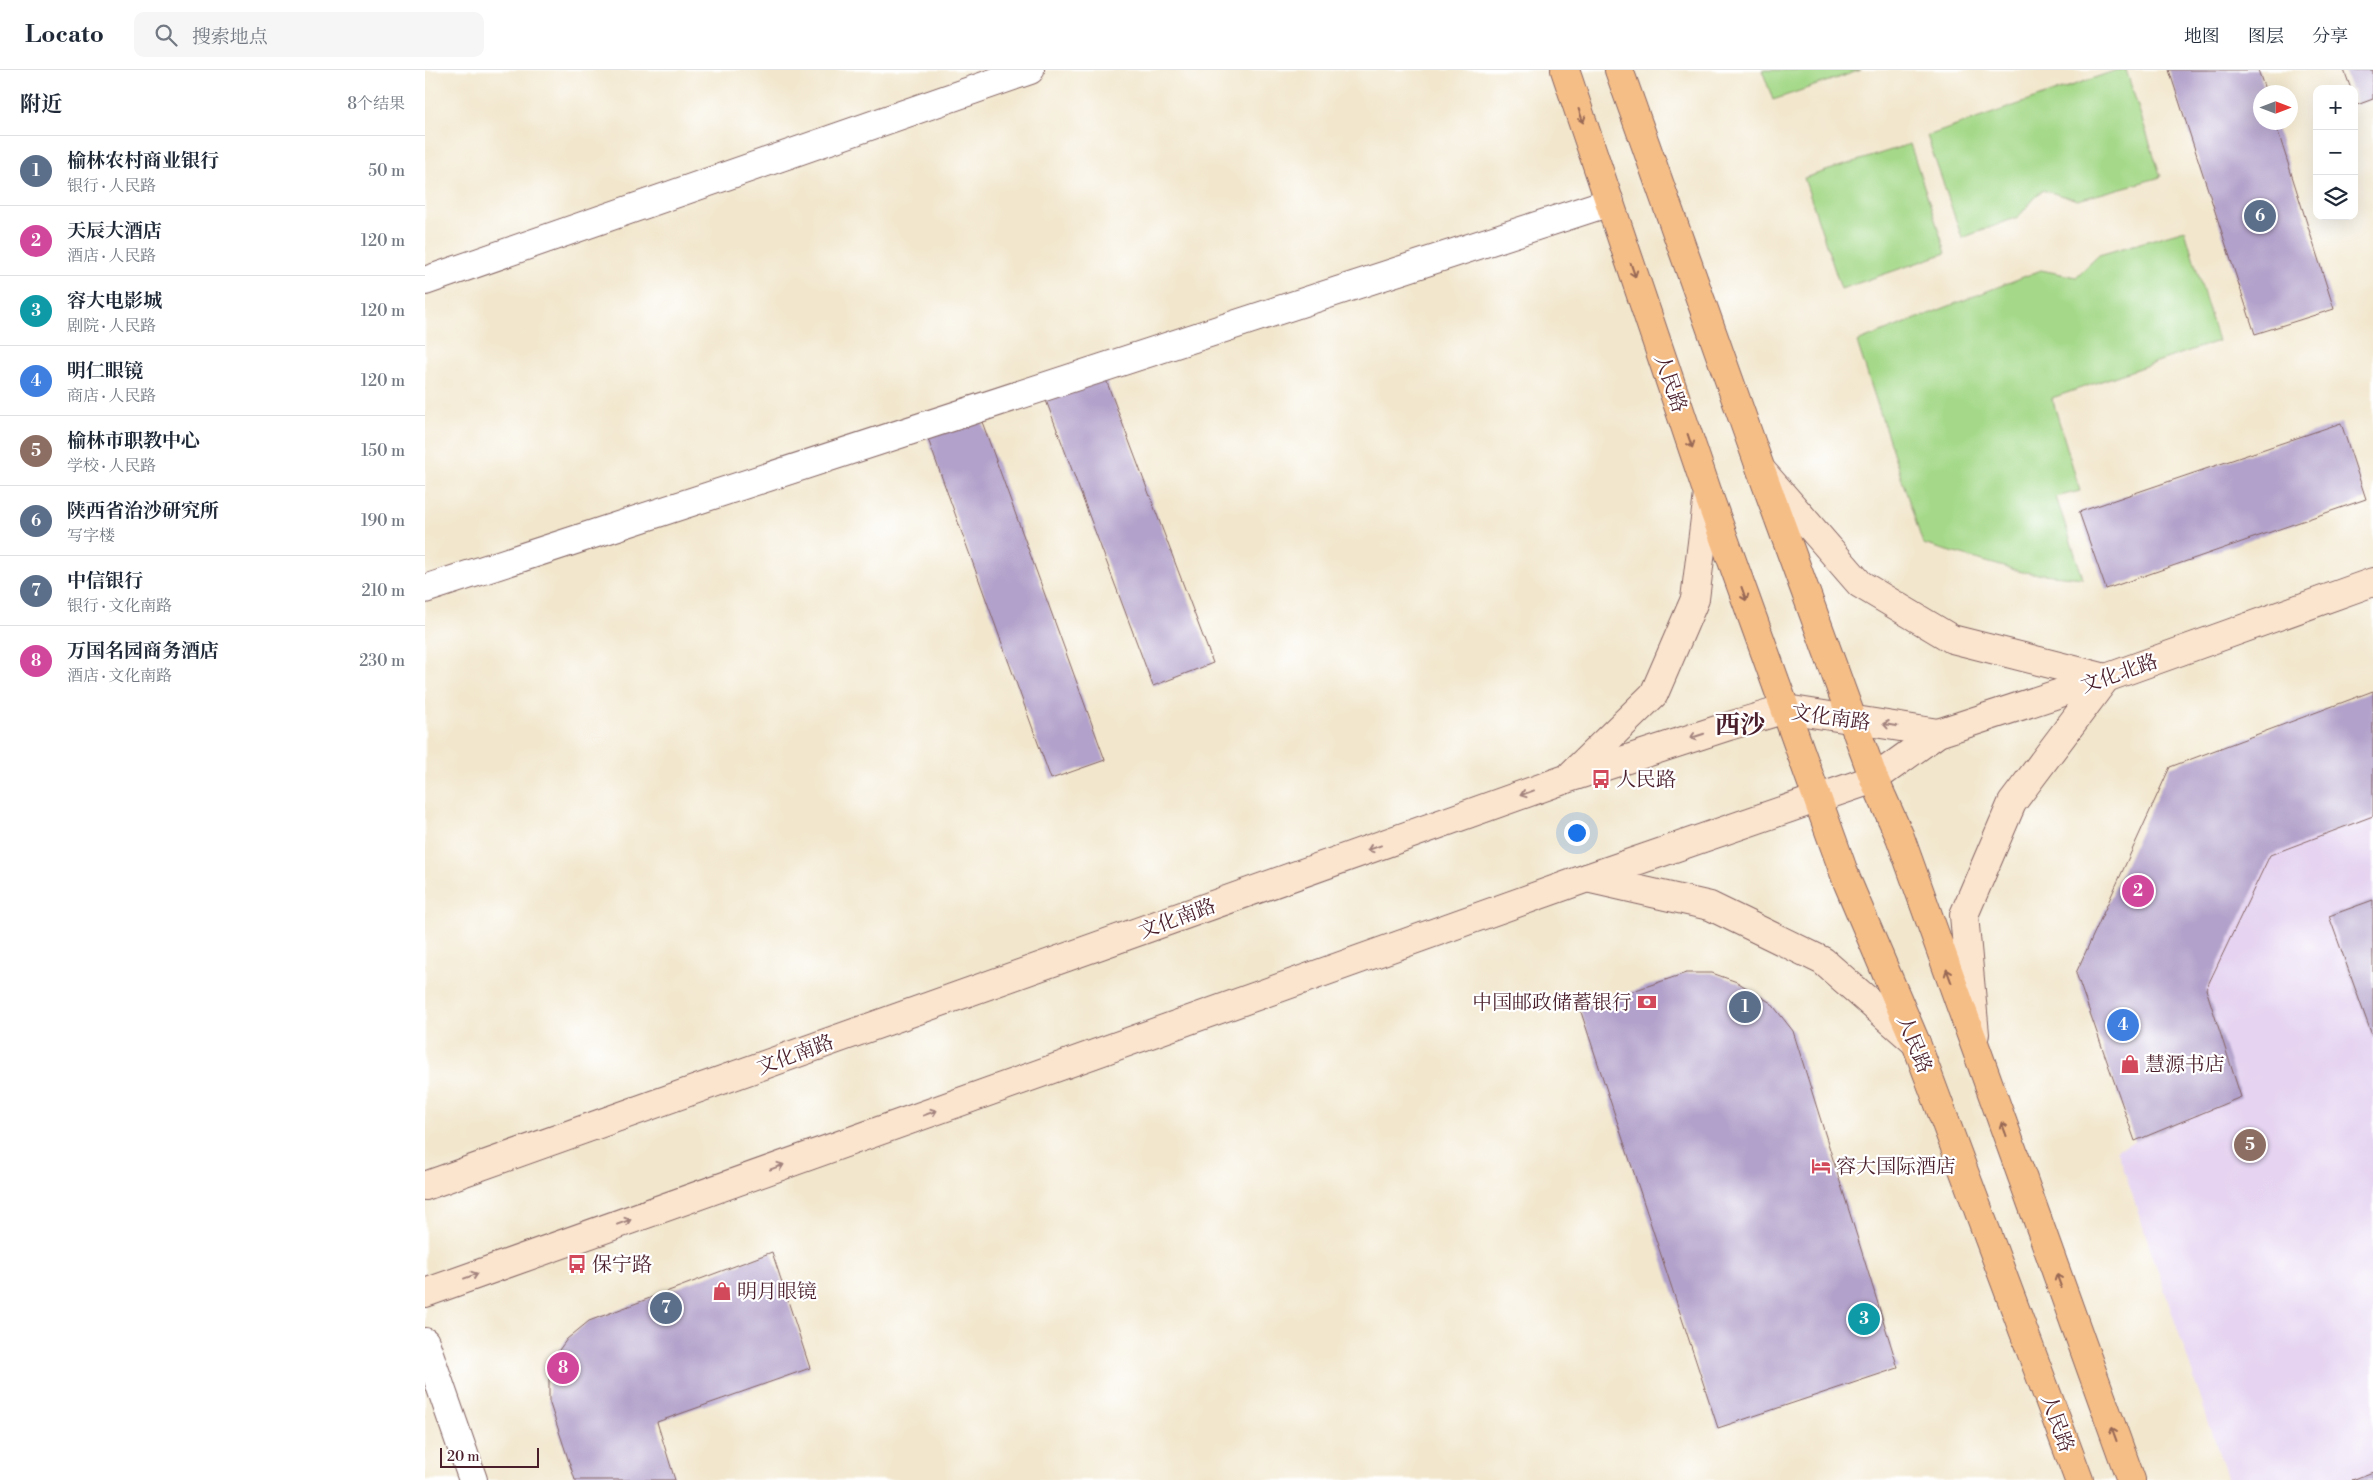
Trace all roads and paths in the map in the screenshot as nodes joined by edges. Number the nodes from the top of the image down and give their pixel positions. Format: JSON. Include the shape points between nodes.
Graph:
{"nodes":[{"id":1,"x":1030,"y":70,"type":"edge"},
{"id":2,"x":1565,"y":70,"type":"edge"},
{"id":3,"x":1619,"y":70,"type":"edge"},
{"id":4,"x":1610,"y":202,"type":"junction"},
{"id":5,"x":425,"y":281,"type":"edge"},
{"id":6,"x":1761,"y":470,"type":"junction"},
{"id":7,"x":1708,"y":494,"type":"junction"},
{"id":8,"x":2373,"y":582,"type":"edge"},
{"id":9,"x":425,"y":589,"type":"edge"},
{"id":10,"x":2106,"y":678,"type":"junction"},
{"id":11,"x":1786,"y":709,"type":"junction"},
{"id":12,"x":1938,"y":733,"type":"junction"},
{"id":13,"x":1566,"y":779,"type":"junction"},
{"id":14,"x":1874,"y":779,"type":"junction"},
{"id":15,"x":1587,"y":878,"type":"junction"},
{"id":16,"x":1916,"y":1043,"type":"junction"},
{"id":17,"x":1977,"y":1055,"type":"junction"},
{"id":18,"x":425,"y":1186,"type":"edge"},
{"id":19,"x":425,"y":1292,"type":"edge"},
{"id":20,"x":425,"y":1342,"type":"edge"},
{"id":21,"x":473,"y":1480,"type":"edge"},
{"id":22,"x":2079,"y":1480,"type":"edge"},
{"id":23,"x":2131,"y":1480,"type":"edge"}],
"edges":[{"from":1,"to":5,"type":"street"},
{"from":2,"to":4,"type":"main road","name":"人民路","one_way":true},
{"from":3,"to":6,"type":"main road"},
{"from":4,"to":7,"type":"main road","name":"人民路","one_way":true},
{"from":4,"to":9,"type":"street"},
{"from":6,"to":10,"type":"main road","via":[[1860,584],[1953,639]]},
{"from":6,"to":14,"type":"main road"},
{"from":7,"to":11,"type":"main road","name":"人民路","one_way":true},
{"from":7,"to":13,"type":"main road","via":[[1695,598],[1655,694]]},
{"from":8,"to":10,"type":"main road","name":"文化北路"},
{"from":10,"to":12,"type":"main road","name":"文化北路"},
{"from":10,"to":17,"type":"main road","via":[[2012,803],[1964,914]]},
{"from":12,"to":11,"type":"main road","name":"文化南路","one_way":true},
{"from":11,"to":13,"type":"main road","name":"文化南路","one_way":true},
{"from":11,"to":16,"type":"main road","name":"人民路","via":[[1847,882]]},
{"from":12,"to":14,"type":"main road","name":"文化北路"},
{"from":13,"to":18,"type":"main road","name":"文化南路","one_way":true},
{"from":14,"to":15,"type":"main road"},
{"from":17,"to":14,"type":"main road","one_way":true,"via":[[1900,837]]},
{"from":15,"to":16,"type":"main road","via":[[1710,906],[1823,961]]},
{"from":19,"to":15,"type":"main road","one_way":true},
{"from":16,"to":22,"type":"main road","name":"人民路"},
{"from":23,"to":17,"type":"main road","one_way":true},
{"from":20,"to":21,"type":"street"}]}
